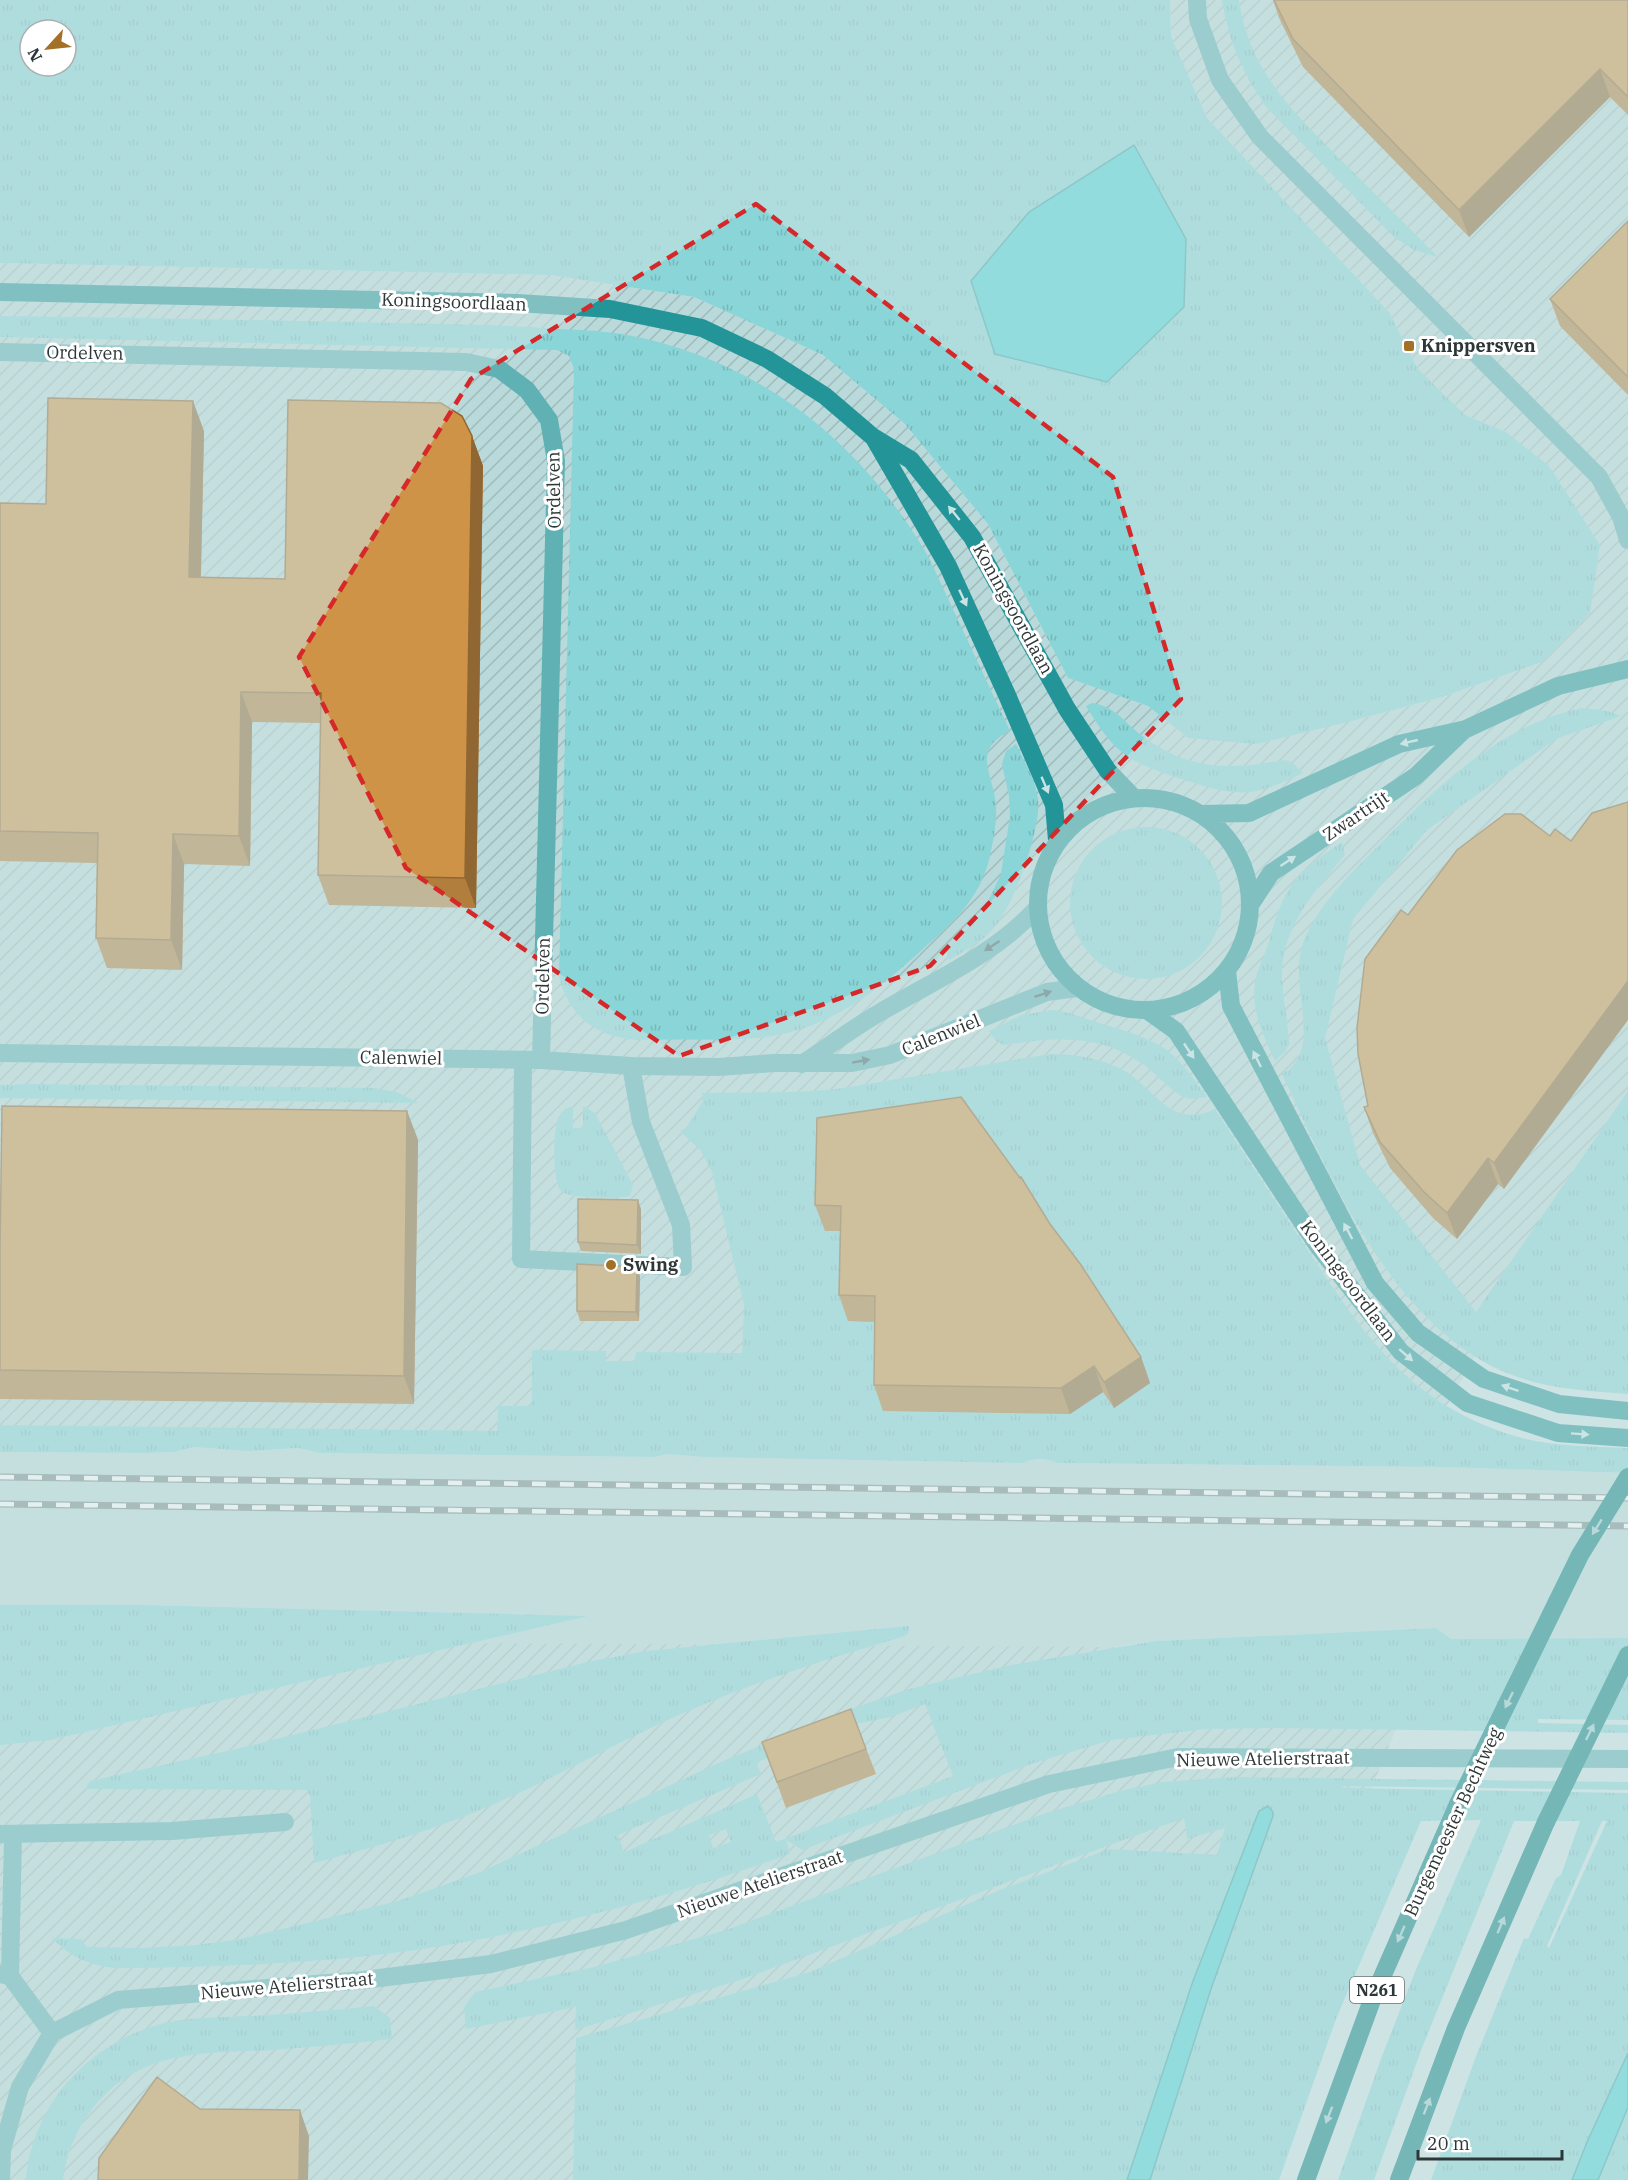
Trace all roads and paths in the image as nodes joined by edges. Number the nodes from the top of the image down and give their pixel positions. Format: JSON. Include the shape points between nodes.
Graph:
{"nodes":[{"id":1,"x":1197,"y":0,"type":"edge"},
{"id":2,"x":0,"y":292,"type":"edge"},
{"id":3,"x":0,"y":352,"type":"edge"},
{"id":4,"x":873,"y":437,"type":"junction"},
{"id":5,"x":1628,"y":540,"type":"edge"},
{"id":6,"x":1628,"y":669,"type":"edge"},
{"id":7,"x":1466,"y":729,"type":"junction"},
{"id":8,"x":1133,"y":797,"type":"junction"},
{"id":9,"x":1203,"y":814,"type":"junction"},
{"id":10,"x":1057,"y":840,"type":"junction"},
{"id":11,"x":1250,"y":905,"type":"junction"},
{"id":12,"x":1036,"y":909,"type":"junction"},
{"id":13,"x":1227,"y":971,"type":"junction"},
{"id":14,"x":1077,"y":988,"type":"junction"},
{"id":15,"x":1148,"y":1011,"type":"junction"},
{"id":16,"x":0,"y":1053,"type":"edge"},
{"id":17,"x":532,"y":1060,"type":"junction"},
{"id":18,"x":802,"y":1064,"type":"junction"},
{"id":19,"x":631,"y":1066,"type":"junction"},
{"id":20,"x":1628,"y":1411,"type":"edge"},
{"id":21,"x":1628,"y":1438,"type":"edge"},
{"id":22,"x":1628,"y":1477,"type":"edge"},
{"id":23,"x":1628,"y":1655,"type":"edge"},
{"id":24,"x":1628,"y":1759,"type":"edge"},
{"id":25,"x":285,"y":1822,"type":"dead end"},
{"id":26,"x":6,"y":1834,"type":"edge"},
{"id":27,"x":5,"y":1975,"type":"edge"},
{"id":28,"x":52,"y":2034,"type":"junction"},
{"id":29,"x":1,"y":2180,"type":"edge"},
{"id":30,"x":1306,"y":2180,"type":"edge"},
{"id":31,"x":1399,"y":2180,"type":"edge"}],
"edges":[{"from":1,"to":5,"type":"street","via":[[1198,19],[1220,80],[1260,137],[1599,477]]},
{"from":2,"to":4,"type":"street","name":"Koningsoordlaan","via":[[518,303],[610,309],[702,328],[767,359],[825,396]]},
{"from":3,"to":17,"type":"street","name":"Ordelven","via":[[466,362],[500,369],[527,390],[549,420],[556,461]]},
{"from":8,"to":4,"type":"street","name":"Koningsoordlaan","one_way":true,"via":[[1108,771],[1067,709],[972,537],[911,460]]},
{"from":4,"to":10,"type":"street","name":"Koningsoordlaan","one_way":true,"via":[[948,566],[1007,695],[1054,805]]},
{"from":6,"to":7,"type":"street","name":"Zwartrijt","via":[[1558,686]]},
{"from":7,"to":9,"type":"street","name":"Zwartrijt","one_way":true,"via":[[1399,744],[1249,813]]},
{"from":11,"to":7,"type":"street","name":"Zwartrijt","one_way":true,"via":[[1271,873],[1416,776]]},
{"from":8,"to":9,"type":"street","via":[[1157,798]]},
{"from":8,"to":10,"type":"street","via":[[1104,804],[1078,819]]},
{"from":9,"to":11,"type":"street","via":[[1228,839],[1240,859]]},
{"from":10,"to":12,"type":"street","via":[[1041,877]]},
{"from":11,"to":13,"type":"street","via":[[1240,951]]},
{"from":12,"to":14,"type":"street","via":[[1042,938],[1056,966]]},
{"from":12,"to":18,"type":"street","one_way":true,"via":[[1016,931]]},
{"from":13,"to":15,"type":"street","via":[[1205,992]]},
{"from":20,"to":13,"type":"street","name":"Koningsoordlaan","one_way":true,"via":[[1559,1404],[1484,1379],[1418,1333],[1375,1283],[1231,1006]]},
{"from":14,"to":15,"type":"street","via":[[1122,1009]]},
{"from":18,"to":14,"type":"street","name":"Calenwiel","one_way":true,"via":[[852,1063],[890,1055],[1047,992]]},
{"from":15,"to":21,"type":"street","name":"Koningsoordlaan","one_way":true,"via":[[1176,1031],[1318,1245],[1401,1352],[1467,1402],[1558,1433]]},
{"from":16,"to":17,"type":"street","name":"Calenwiel"},
{"from":17,"to":19,"type":"street","name":"Calenwiel"},
{"from":17,"to":19,"type":"street","name":"Ordelven","via":[[521,1259],[683,1267],[681,1225],[641,1122]]},
{"from":18,"to":19,"type":"street","name":"Calenwiel"},
{"from":22,"to":30,"type":"main road","name":"Burgemeester Bechtweg","number":"N261","one_way":true,"bridge":true,"via":[[1580,1555],[1458,1804],[1372,2000]]},
{"from":31,"to":23,"type":"main road","one_way":true,"bridge":true,"via":[[1456,2028],[1546,1822]]},
{"from":24,"to":28,"type":"street","name":"Nieuwe Atelierstraat","via":[[1178,1757],[1049,1784],[626,1930],[491,1964],[364,1980],[118,2000]]},
{"from":25,"to":26,"type":"street","via":[[172,1831]]},
{"from":26,"to":27,"type":"street"},
{"from":27,"to":28,"type":"street"},
{"from":28,"to":29,"type":"street","via":[[20,2087],[2,2150]]}]}
